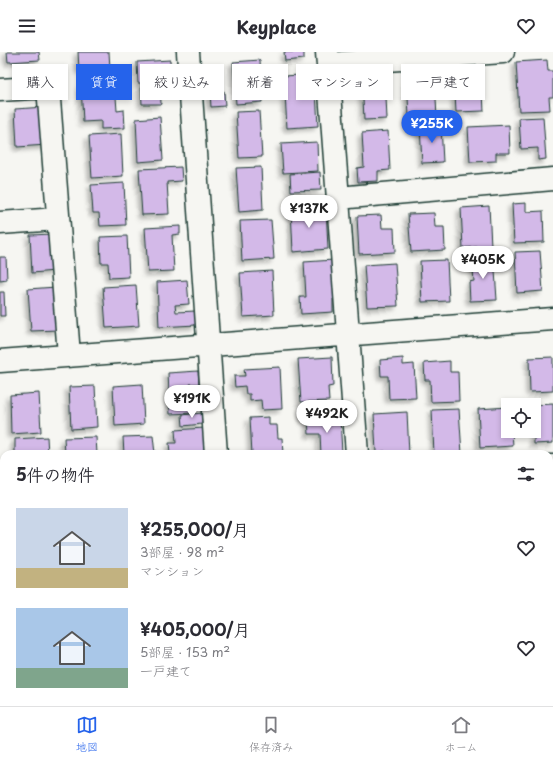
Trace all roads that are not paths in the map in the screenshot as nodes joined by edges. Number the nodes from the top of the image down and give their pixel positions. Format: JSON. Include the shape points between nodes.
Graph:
{"nodes":[{"id":1,"x":188,"y":52,"type":"edge"},
{"id":2,"x":503,"y":52,"type":"edge"},
{"id":3,"x":328,"y":58,"type":"edge"},
{"id":4,"x":0,"y":90,"type":"edge"},
{"id":5,"x":553,"y":179,"type":"edge"},
{"id":6,"x":338,"y":198,"type":"junction"},
{"id":7,"x":58,"y":219,"type":"junction"},
{"id":8,"x":0,"y":223,"type":"edge"},
{"id":9,"x":553,"y":319,"type":"edge"},
{"id":10,"x":348,"y":334,"type":"junction"},
{"id":11,"x":209,"y":345,"type":"junction"},
{"id":12,"x":69,"y":355,"type":"junction"},
{"id":13,"x":0,"y":360,"type":"edge"},
{"id":14,"x":216,"y":450,"type":"edge"},
{"id":15,"x":356,"y":450,"type":"edge"}],
"edges":[{"from":1,"to":11,"type":"street"},
{"from":2,"to":3,"type":"street"},
{"from":3,"to":6,"type":"street"},
{"from":4,"to":7,"type":"street","via":[[48,87]]},
{"from":5,"to":6,"type":"street"},
{"from":6,"to":10,"type":"street"},
{"from":7,"to":8,"type":"street"},
{"from":7,"to":12,"type":"street"},
{"from":9,"to":10,"type":"street"},
{"from":10,"to":11,"type":"street"},
{"from":10,"to":15,"type":"street"},
{"from":11,"to":12,"type":"street"},
{"from":11,"to":14,"type":"street"},
{"from":12,"to":13,"type":"street"}]}
